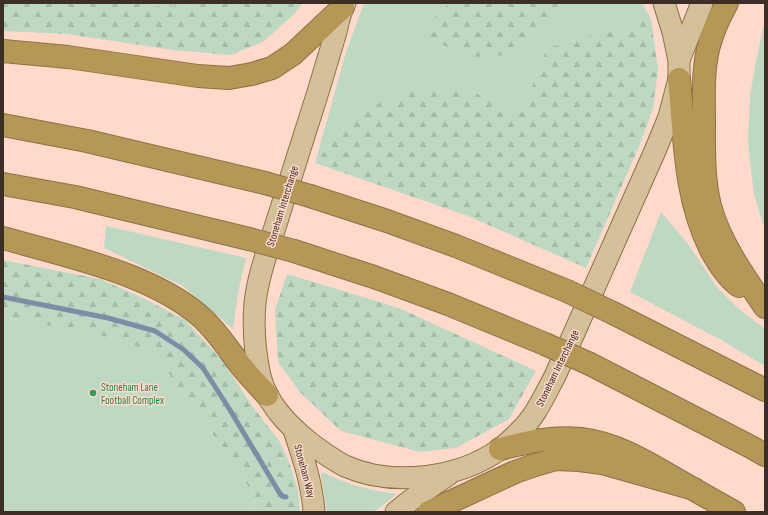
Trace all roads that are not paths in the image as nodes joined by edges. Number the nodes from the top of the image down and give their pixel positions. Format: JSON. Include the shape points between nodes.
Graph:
{"nodes":[{"id":1,"x":664,"y":3,"type":"edge"},
{"id":2,"x":702,"y":3,"type":"edge"},
{"id":3,"x":727,"y":3,"type":"edge"},
{"id":4,"x":344,"y":5,"type":"edge"},
{"id":5,"x":3,"y":51,"type":"edge"},
{"id":6,"x":679,"y":70,"type":"junction"},
{"id":7,"x":3,"y":125,"type":"edge"},
{"id":8,"x":3,"y":184,"type":"edge"},
{"id":9,"x":3,"y":238,"type":"edge"},
{"id":10,"x":765,"y":307,"type":"edge"},
{"id":11,"x":765,"y":390,"type":"edge"},
{"id":12,"x":267,"y":396,"type":"junction"},
{"id":13,"x":294,"y":430,"type":"junction"},
{"id":14,"x":500,"y":449,"type":"junction"},
{"id":15,"x":765,"y":455,"type":"edge"},
{"id":16,"x":455,"y":470,"type":"junction"},
{"id":17,"x":694,"y":489,"type":"junction"},
{"id":18,"x":314,"y":512,"type":"edge"},
{"id":19,"x":396,"y":512,"type":"edge"},
{"id":20,"x":429,"y":512,"type":"edge"},
{"id":21,"x":734,"y":512,"type":"edge"}],
"edges":[{"from":1,"to":6,"type":"main road","name":"Stoneham Interchange","via":[[673,32]]},
{"from":2,"to":6,"type":"main road"},
{"from":3,"to":10,"type":"highway","via":[[710,40],[705,70],[704,171],[710,206],[722,238]]},
{"from":4,"to":5,"type":"highway","via":[[293,54],[272,68],[229,78]]},
{"from":4,"to":12,"type":"main road","name":"Stoneham Interchange","via":[[263,265],[255,302],[257,356]]},
{"from":6,"to":10,"type":"highway","via":[[688,180],[704,235],[718,262],[734,282]]},
{"from":6,"to":14,"type":"main road","name":"Stoneham Interchange","via":[[669,116],[655,151],[556,376],[522,430]]},
{"from":7,"to":11,"type":"highway","bridge":true,"via":[[87,140],[265,183],[387,221],[567,291]]},
{"from":8,"to":15,"type":"highway","bridge":true,"via":[[75,197],[249,239],[374,277],[448,304],[590,364]]},
{"from":9,"to":12,"type":"highway","via":[[137,279],[179,300],[221,338]]},
{"from":12,"to":13,"type":"main road","name":"Stoneham Interchange"},
{"from":13,"to":16,"type":"main road","name":"Stoneham Interchange","via":[[344,466],[368,474],[392,478],[419,477]]},
{"from":13,"to":18,"type":"main road","name":"Stoneham Way","via":[[313,495]]},
{"from":14,"to":16,"type":"main road","name":"Stoneham Interchange","via":[[478,462]]},
{"from":14,"to":17,"type":"highway","via":[[534,440],[581,439],[602,443],[649,463]]},
{"from":16,"to":19,"type":"main road"},
{"from":17,"to":20,"type":"highway","via":[[602,463],[556,459],[515,472]]},
{"from":17,"to":21,"type":"highway"}]}
